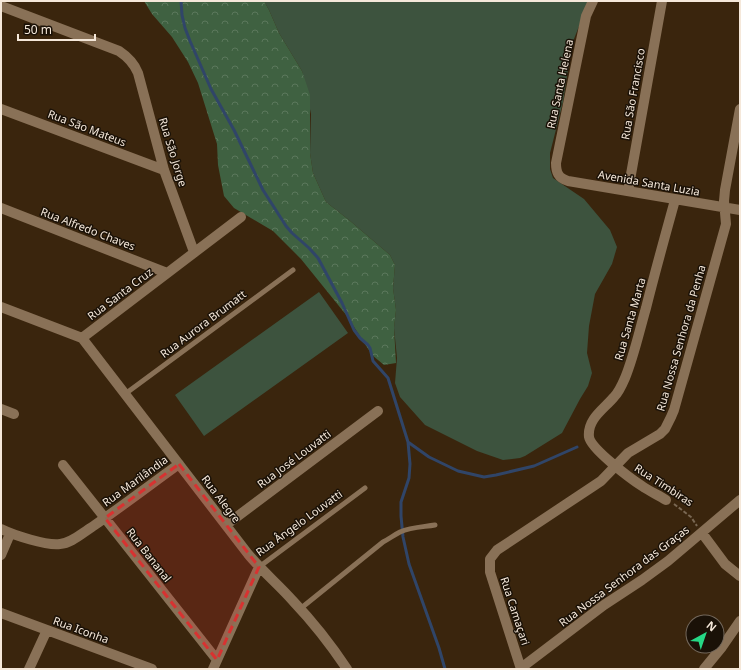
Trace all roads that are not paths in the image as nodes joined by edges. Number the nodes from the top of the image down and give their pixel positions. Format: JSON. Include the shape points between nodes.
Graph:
{"nodes":[{"id":1,"x":593,"y":1,"type":"edge"},
{"id":2,"x":662,"y":1,"type":"edge"},
{"id":3,"x":1,"y":6,"type":"edge"},
{"id":4,"x":1,"y":109,"type":"edge"},
{"id":5,"x":740,"y":109,"type":"edge"},
{"id":6,"x":164,"y":170,"type":"junction"},
{"id":7,"x":557,"y":173,"type":"joint"},
{"id":8,"x":628,"y":192,"type":"junction"},
{"id":9,"x":675,"y":200,"type":"junction"},
{"id":10,"x":1,"y":208,"type":"edge"},
{"id":11,"x":725,"y":208,"type":"junction"},
{"id":12,"x":740,"y":210,"type":"edge"},
{"id":13,"x":241,"y":217,"type":"dead end"},
{"id":14,"x":194,"y":252,"type":"junction"},
{"id":15,"x":293,"y":270,"type":"dead end"},
{"id":16,"x":167,"y":273,"type":"junction"},
{"id":17,"x":1,"y":308,"type":"edge"},
{"id":18,"x":82,"y":338,"type":"junction"},
{"id":19,"x":125,"y":394,"type":"junction"},
{"id":20,"x":1,"y":409,"type":"edge"},
{"id":21,"x":378,"y":411,"type":"dead end"},
{"id":22,"x":14,"y":414,"type":"dead end"},
{"id":23,"x":589,"y":436,"type":"joint"},
{"id":24,"x":179,"y":464,"type":"junction"},
{"id":25,"x":63,"y":465,"type":"dead end"},
{"id":26,"x":615,"y":466,"type":"junction"},
{"id":27,"x":365,"y":488,"type":"dead end"},
{"id":28,"x":666,"y":500,"type":"road end"},
{"id":29,"x":740,"y":500,"type":"edge"},
{"id":30,"x":105,"y":518,"type":"junction"},
{"id":31,"x":435,"y":525,"type":"dead end"},
{"id":32,"x":226,"y":526,"type":"junction"},
{"id":33,"x":5,"y":531,"type":"edge"},
{"id":34,"x":702,"y":533,"type":"junction"},
{"id":35,"x":1,"y":555,"type":"edge"},
{"id":36,"x":490,"y":559,"type":"joint"},
{"id":37,"x":259,"y":567,"type":"junction"},
{"id":38,"x":740,"y":576,"type":"edge"},
{"id":39,"x":300,"y":609,"type":"junction"},
{"id":40,"x":1,"y":613,"type":"edge"},
{"id":41,"x":740,"y":621,"type":"edge"},
{"id":42,"x":47,"y":630,"type":"junction"},
{"id":43,"x":215,"y":665,"type":"edge"},
{"id":44,"x":29,"y":669,"type":"edge"},
{"id":45,"x":152,"y":669,"type":"edge"},
{"id":46,"x":347,"y":669,"type":"edge"},
{"id":47,"x":521,"y":669,"type":"edge"},
{"id":48,"x":704,"y":669,"type":"edge"}],
"edges":[{"from":1,"to":7,"type":"street","name":"Rua Santa Helena","via":[[586,16],[556,163]]},
{"from":2,"to":8,"type":"street","name":"Rua São Francisco"},
{"from":3,"to":6,"type":"street","name":"Rua São Jorge","via":[[119,51],[128,58],[138,73]]},
{"from":4,"to":6,"type":"street","name":"Rua São Mateus"},
{"from":5,"to":11,"type":"street","name":"Rua Nossa Senhora da Penha","via":[[724,196]]},
{"from":6,"to":14,"type":"street","name":"Rua São Jorge"},
{"from":7,"to":8,"type":"street","name":"Avenida Santa Luzia","via":[[568,181]]},
{"from":8,"to":9,"type":"street","name":"Avenida Santa Luzia"},
{"from":9,"to":11,"type":"street","name":"Avenida Santa Luzia"},
{"from":9,"to":23,"type":"street","name":"Rua Santa Marta","via":[[626,375],[616,395],[594,418]]},
{"from":10,"to":16,"type":"street","name":"Rua Alfredo Chaves"},
{"from":11,"to":12,"type":"street","name":"Avenida Santa Luzia"},
{"from":11,"to":26,"type":"street","name":"Rua Nossa Senhora da Penha","via":[[726,224],[671,417],[660,434],[628,453]]},
{"from":13,"to":14,"type":"street","name":"Rua Santa Cruz"},
{"from":14,"to":16,"type":"street","name":"Rua Santa Cruz"},
{"from":15,"to":19,"type":"lane","name":"Rua Aurora Brumatt"},
{"from":16,"to":18,"type":"street","name":"Rua Santa Cruz"},
{"from":17,"to":18,"type":"street"},
{"from":18,"to":19,"type":"street","name":"Rua Alegre"},
{"from":19,"to":24,"type":"street","name":"Rua Alegre"},
{"from":20,"to":22,"type":"street"},
{"from":21,"to":32,"type":"street","name":"Rua José Louvatti"},
{"from":23,"to":26,"type":"street","name":"Rua Timbiras","via":[[594,446]]},
{"from":24,"to":30,"type":"street","name":"Rua Marilândia"},
{"from":24,"to":32,"type":"street","name":"Rua Alegre"},
{"from":25,"to":30,"type":"street","name":"Rua Bananal"},
{"from":26,"to":28,"type":"street","name":"Rua Timbiras"},
{"from":26,"to":36,"type":"street","name":"Rua Nossa Senhora da Penha","via":[[592,488],[497,550]]},
{"from":27,"to":37,"type":"lane","name":"Rua Ângelo Louvatti"},
{"from":29,"to":34,"type":"street","name":"Rua Nossa Senhora das Graças"},
{"from":30,"to":33,"type":"street","name":"Rua Marilândia","via":[[71,541],[59,544],[48,544]]},
{"from":30,"to":43,"type":"street","name":"Rua Bananal"},
{"from":31,"to":39,"type":"lane","via":[[402,531],[395,535]]},
{"from":32,"to":37,"type":"street","name":"Rua Alegre"},
{"from":33,"to":35,"type":"street"},
{"from":34,"to":38,"type":"street","via":[[725,564]]},
{"from":34,"to":47,"type":"street","name":"Rua Nossa Senhora das Graças"},
{"from":36,"to":47,"type":"street","name":"Rua Camaçari","via":[[490,572]]},
{"from":37,"to":39,"type":"street","name":"Rua Alegre"},
{"from":37,"to":43,"type":"street","name":"Rua Ângelo Louvatti"},
{"from":39,"to":46,"type":"street","name":"Rua Alegre"},
{"from":40,"to":42,"type":"street","name":"Rua Iconha"},
{"from":41,"to":48,"type":"street"},
{"from":42,"to":44,"type":"street"},
{"from":42,"to":45,"type":"street","name":"Rua Iconha"}]}
